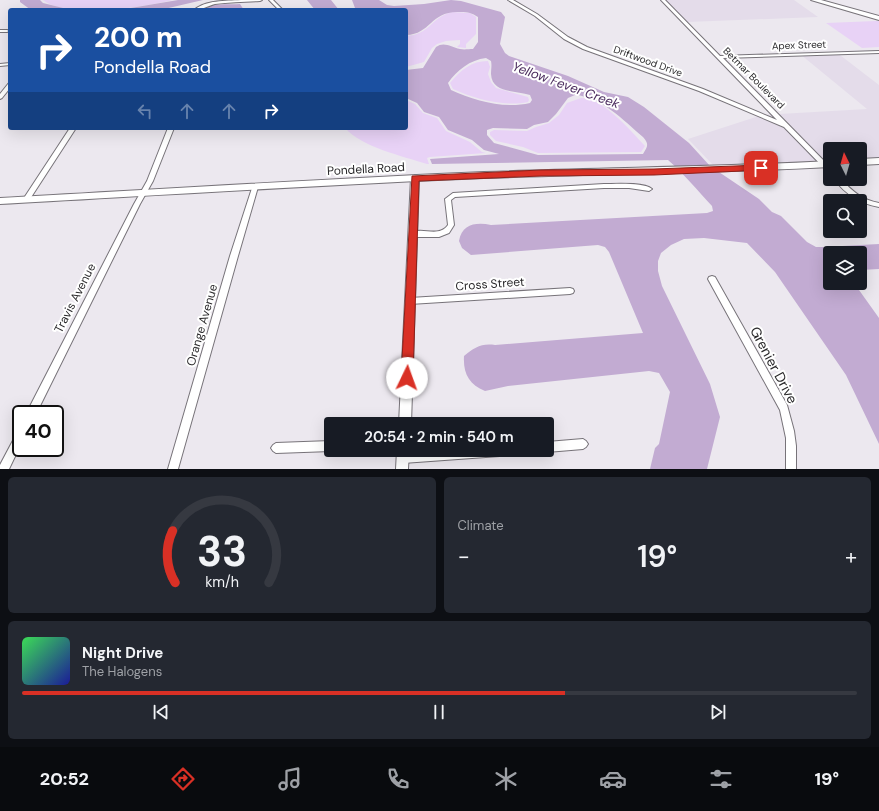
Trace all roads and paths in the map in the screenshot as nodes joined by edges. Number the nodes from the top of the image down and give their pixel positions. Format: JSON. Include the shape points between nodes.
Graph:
{"nodes":[{"id":1,"x":260,"y":0,"type":"edge"},
{"id":2,"x":271,"y":0,"type":"edge"},
{"id":3,"x":510,"y":0,"type":"edge"},
{"id":4,"x":663,"y":0,"type":"edge"},
{"id":5,"x":814,"y":0,"type":"edge"},
{"id":6,"x":833,"y":0,"type":"edge"},
{"id":7,"x":200,"y":8,"type":"edge"},
{"id":8,"x":279,"y":8,"type":"edge"},
{"id":9,"x":879,"y":13,"type":"edge"},
{"id":10,"x":879,"y":18,"type":"edge"},
{"id":11,"x":0,"y":31,"type":"edge"},
{"id":12,"x":7,"y":31,"type":"dead end"},
{"id":13,"x":879,"y":52,"type":"edge"},
{"id":14,"x":719,"y":57,"type":"junction"},
{"id":15,"x":8,"y":87,"type":"edge"},
{"id":16,"x":0,"y":96,"type":"edge"},
{"id":17,"x":786,"y":126,"type":"junction"},
{"id":18,"x":72,"y":130,"type":"edge"},
{"id":19,"x":170,"y":130,"type":"edge"},
{"id":20,"x":823,"y":160,"type":"edge"},
{"id":21,"x":879,"y":161,"type":"edge"},
{"id":22,"x":867,"y":162,"type":"edge"},
{"id":23,"x":823,"y":164,"type":"edge"},
{"id":24,"x":415,"y":178,"type":"junction"},
{"id":25,"x":845,"y":186,"type":"edge"},
{"id":26,"x":255,"y":187,"type":"junction"},
{"id":27,"x":648,"y":188,"type":"dead end"},
{"id":28,"x":143,"y":193,"type":"junction"},
{"id":29,"x":26,"y":200,"type":"junction"},
{"id":30,"x":0,"y":201,"type":"edge"},
{"id":31,"x":879,"y":205,"type":"edge"},
{"id":32,"x":414,"y":234,"type":"junction"},
{"id":33,"x":712,"y":279,"type":"dead end"},
{"id":34,"x":570,"y":291,"type":"dead end"},
{"id":35,"x":410,"y":301,"type":"junction"},
{"id":36,"x":36,"y":405,"type":"edge"},
{"id":37,"x":405,"y":417,"type":"edge"},
{"id":38,"x":583,"y":444,"type":"dead end"},
{"id":39,"x":324,"y":446,"type":"edge"},
{"id":40,"x":554,"y":446,"type":"edge"},
{"id":41,"x":276,"y":448,"type":"dead end"},
{"id":42,"x":12,"y":453,"type":"edge"},
{"id":43,"x":428,"y":457,"type":"edge"},
{"id":44,"x":403,"y":459,"type":"edge"},
{"id":45,"x":4,"y":469,"type":"edge"},
{"id":46,"x":173,"y":469,"type":"edge"},
{"id":47,"x":790,"y":469,"type":"edge"}],
"edges":[{"from":1,"to":7,"type":"street"},
{"from":2,"to":8,"type":"street"},
{"from":3,"to":17,"type":"street","name":"Driftwood Drive","via":[[585,48],[701,90]]},
{"from":4,"to":14,"type":"street","name":"Betmar Boulevard"},
{"from":5,"to":10,"type":"main road"},
{"from":6,"to":9,"type":"main road"},
{"from":11,"to":12,"type":"street"},
{"from":13,"to":14,"type":"street","name":"Apex Street"},
{"from":14,"to":17,"type":"street","name":"Betmar Boulevard"},
{"from":15,"to":16,"type":"street"},
{"from":17,"to":20,"type":"street","name":"Betmar Boulevard"},
{"from":18,"to":29,"type":"street"},
{"from":19,"to":28,"type":"street","name":"Travis Avenue"},
{"from":21,"to":22,"type":"main road"},
{"from":23,"to":24,"type":"main road","name":"Pondella Road","via":[[654,172]]},
{"from":24,"to":26,"type":"main road","name":"Pondella Road"},
{"from":24,"to":32,"type":"street"},
{"from":25,"to":31,"type":"street","via":[[859,200]]},
{"from":26,"to":28,"type":"main road","name":"Pondella Road"},
{"from":26,"to":46,"type":"street","name":"Orange Avenue"},
{"from":27,"to":32,"type":"street","via":[[604,186],[453,195],[448,199],[451,225],[447,231],[439,234]]},
{"from":28,"to":29,"type":"main road","name":"Pondella Road"},
{"from":28,"to":36,"type":"street","name":"Travis Avenue"},
{"from":29,"to":30,"type":"main road","name":"Pondella Road"},
{"from":32,"to":35,"type":"street"},
{"from":33,"to":47,"type":"street","name":"Grenier Drive","via":[[784,408],[792,442]]},
{"from":34,"to":35,"type":"street","name":"Cross Street"},
{"from":35,"to":37,"type":"street"},
{"from":38,"to":40,"type":"street"},
{"from":39,"to":41,"type":"street"},
{"from":42,"to":45,"type":"street"},
{"from":43,"to":44,"type":"street"}]}
